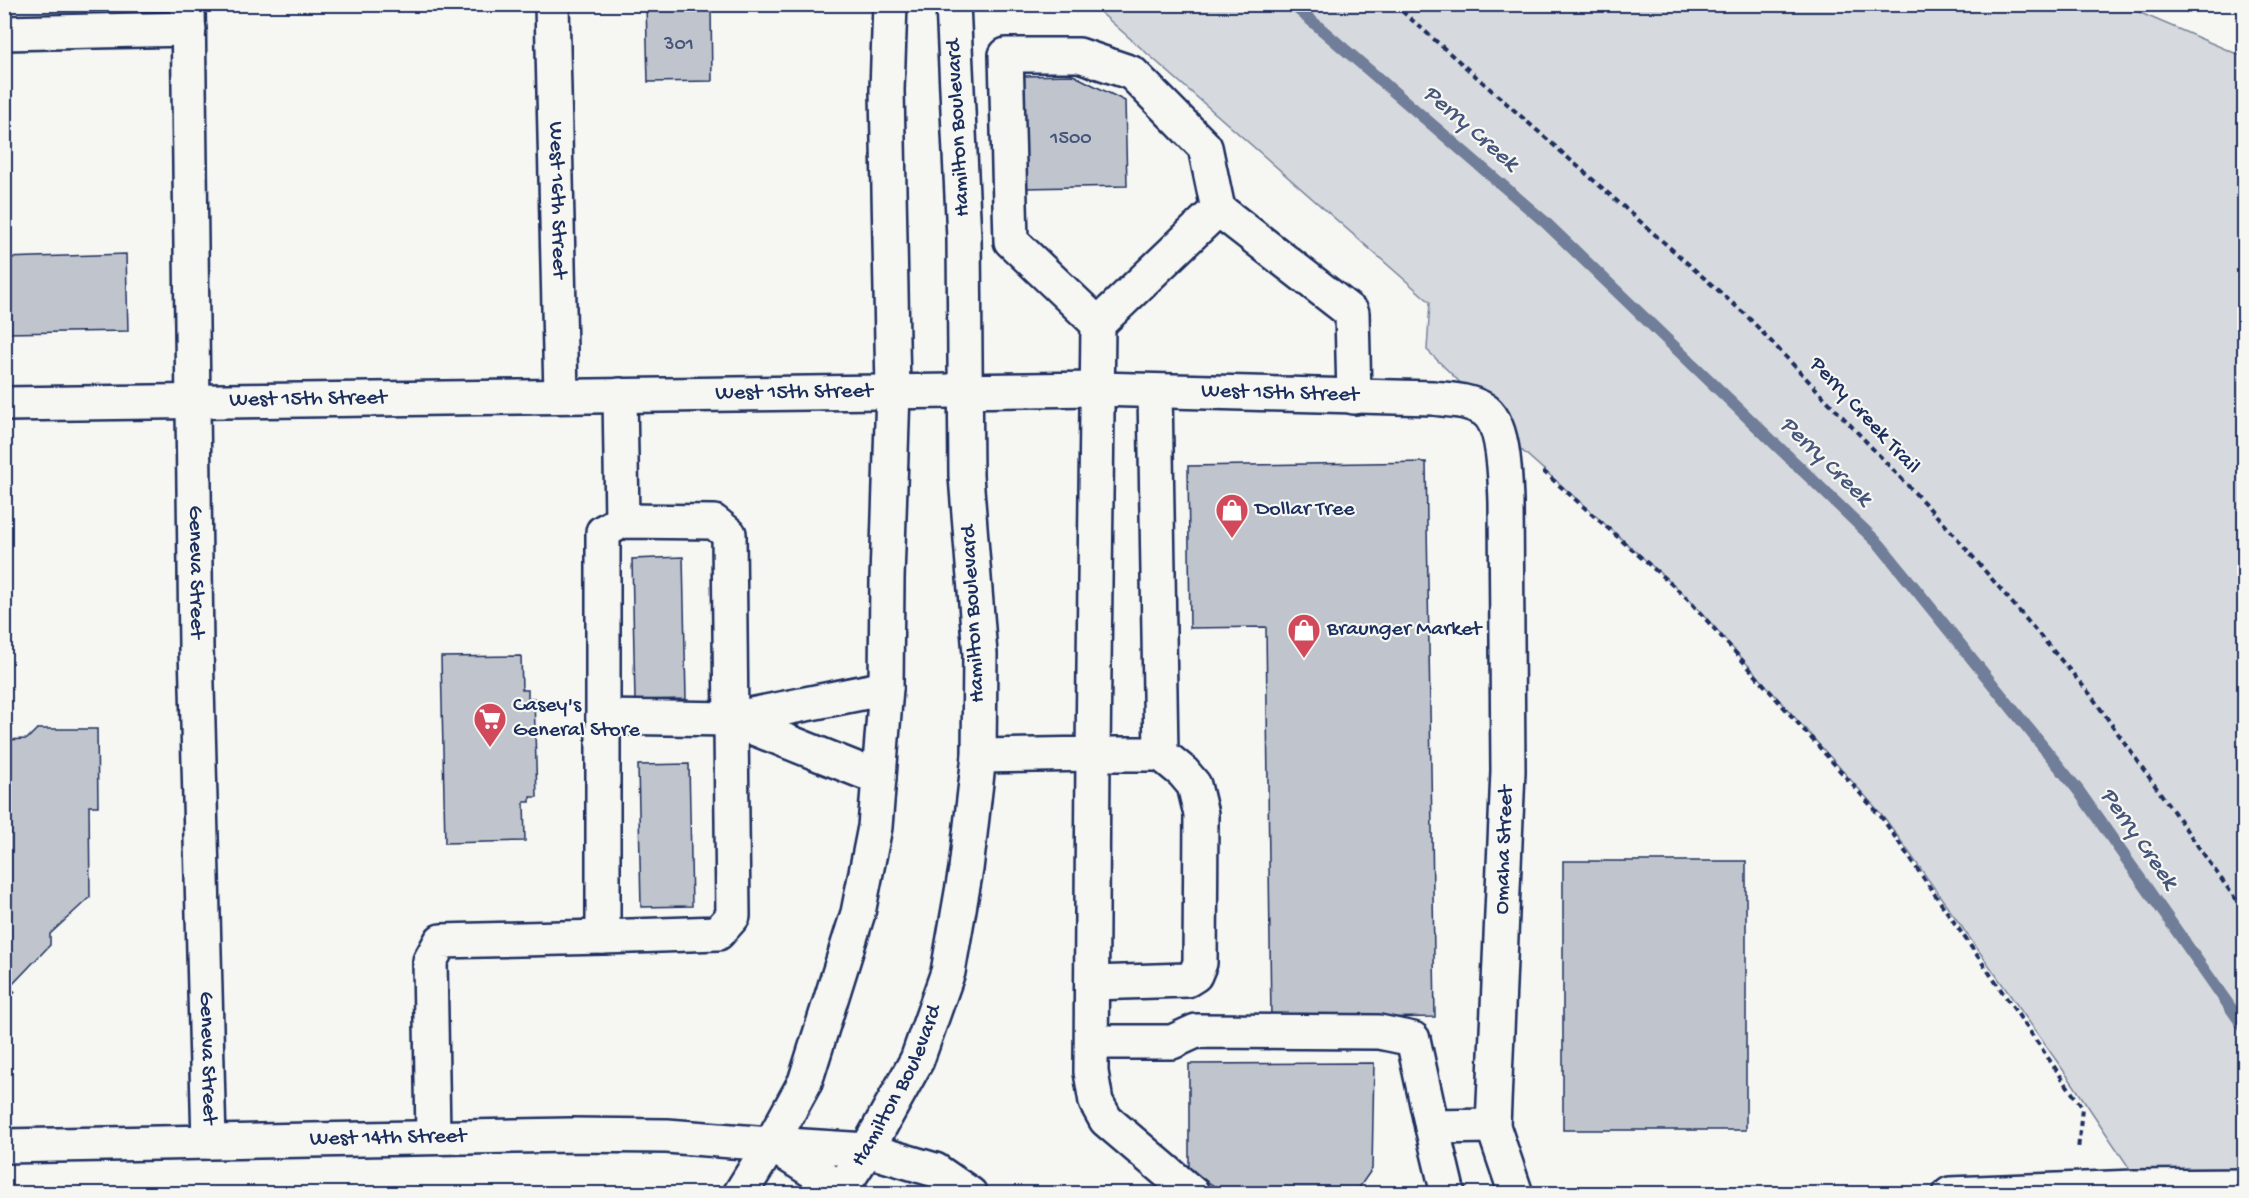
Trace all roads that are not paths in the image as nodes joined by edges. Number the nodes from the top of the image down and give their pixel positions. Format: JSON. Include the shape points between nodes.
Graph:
{"nodes":[{"id":1,"x":552,"y":4,"type":"edge"},
{"id":2,"x":890,"y":4,"type":"edge"},
{"id":3,"x":953,"y":4,"type":"edge"},
{"id":4,"x":189,"y":17,"type":"edge"},
{"id":5,"x":4,"y":33,"type":"edge"},
{"id":6,"x":1218,"y":209,"type":"junction"},
{"id":7,"x":1098,"y":324,"type":"junction"},
{"id":8,"x":1097,"y":389,"type":"junction"},
{"id":9,"x":964,"y":390,"type":"junction"},
{"id":10,"x":893,"y":391,"type":"junction"},
{"id":11,"x":1155,"y":391,"type":"junction"},
{"id":12,"x":561,"y":395,"type":"junction"},
{"id":13,"x":620,"y":395,"type":"junction"},
{"id":14,"x":1354,"y":398,"type":"junction"},
{"id":15,"x":192,"y":401,"type":"junction"},
{"id":16,"x":4,"y":404,"type":"edge"},
{"id":17,"x":1506,"y":502,"type":"joint"},
{"id":18,"x":622,"y":521,"type":"junction"},
{"id":19,"x":886,"y":688,"type":"junction"},
{"id":20,"x":603,"y":717,"type":"junction"},
{"id":21,"x":731,"y":719,"type":"junction"},
{"id":22,"x":1093,"y":754,"type":"junction"},
{"id":23,"x":1161,"y":754,"type":"junction"},
{"id":24,"x":979,"y":756,"type":"junction"},
{"id":25,"x":879,"y":778,"type":"junction"},
{"id":26,"x":603,"y":937,"type":"junction"},
{"id":27,"x":1092,"y":983,"type":"junction"},
{"id":28,"x":1092,"y":1042,"type":"junction"},
{"id":29,"x":1493,"y":1126,"type":"junction"},
{"id":30,"x":1432,"y":1127,"type":"junction"},
{"id":31,"x":433,"y":1136,"type":"junction"},
{"id":32,"x":209,"y":1142,"type":"junction"},
{"id":33,"x":771,"y":1144,"type":"junction"},
{"id":34,"x":4,"y":1146,"type":"edge"},
{"id":35,"x":867,"y":1150,"type":"junction"},
{"id":36,"x":2244,"y":1186,"type":"edge"},
{"id":37,"x":843,"y":1192,"type":"edge"},
{"id":38,"x":740,"y":1194,"type":"edge"},
{"id":39,"x":970,"y":1194,"type":"edge"},
{"id":40,"x":1193,"y":1194,"type":"edge"},
{"id":41,"x":1448,"y":1194,"type":"edge"},
{"id":42,"x":1516,"y":1194,"type":"edge"},
{"id":43,"x":1950,"y":1194,"type":"edge"}],
"edges":[{"from":1,"to":12,"type":"street","name":"West 16th Street"},
{"from":2,"to":10,"type":"street","via":[[887,90]]},
{"from":3,"to":9,"type":"street","name":"Hamilton Boulevard","via":[[964,237]]},
{"from":4,"to":5,"type":"street"},
{"from":4,"to":15,"type":"street","name":"Geneva Street"},
{"from":6,"to":7,"type":"street"},
{"from":6,"to":7,"type":"street","via":[[1205,147],[1132,73],[1079,55],[1006,55],[1011,241]]},
{"from":6,"to":14,"type":"street","via":[[1352,313]]},
{"from":7,"to":8,"type":"street"},
{"from":8,"to":9,"type":"street","name":"West 15th Street"},
{"from":8,"to":11,"type":"street","name":"West 15th Street"},
{"from":8,"to":22,"type":"street"},
{"from":9,"to":10,"type":"street","name":"West 15th Street"},
{"from":9,"to":24,"type":"street","name":"Hamilton Boulevard","via":[[966,476],[980,654]]},
{"from":10,"to":13,"type":"street","name":"West 15th Street"},
{"from":10,"to":19,"type":"street"},
{"from":11,"to":14,"type":"street","name":"West 15th Street"},
{"from":11,"to":23,"type":"street"},
{"from":12,"to":13,"type":"street","name":"West 15th Street"},
{"from":12,"to":15,"type":"street","name":"West 15th Street"},
{"from":13,"to":18,"type":"street"},
{"from":14,"to":17,"type":"street","name":"West 15th Street","via":[[1433,398],[1461,401],[1485,410],[1498,431]]},
{"from":15,"to":16,"type":"street","name":"West 15th Street"},
{"from":15,"to":32,"type":"street","name":"Geneva Street"},
{"from":17,"to":29,"type":"street","name":"Omaha Street","via":[[1508,771]]},
{"from":18,"to":20,"type":"street","via":[[603,532]]},
{"from":18,"to":21,"type":"street","via":[[714,522],[729,534]]},
{"from":19,"to":21,"type":"street"},
{"from":19,"to":25,"type":"street"},
{"from":20,"to":21,"type":"street"},
{"from":20,"to":26,"type":"street"},
{"from":21,"to":25,"type":"street"},
{"from":21,"to":26,"type":"street","via":[[733,916],[718,933]]},
{"from":22,"to":23,"type":"street"},
{"from":22,"to":24,"type":"street"},
{"from":22,"to":27,"type":"street"},
{"from":23,"to":27,"type":"street","via":[[1194,785],[1201,814],[1200,963],[1195,975],[1187,980]]},
{"from":24,"to":35,"type":"street","name":"Hamilton Boulevard","via":[[966,869],[948,972],[917,1060]]},
{"from":25,"to":33,"type":"street","via":[[875,826],[858,913],[804,1082]]},
{"from":26,"to":31,"type":"street","via":[[441,941],[430,961]]},
{"from":27,"to":28,"type":"street"},
{"from":28,"to":30,"type":"street","via":[[1172,1042],[1196,1031],[1379,1032],[1413,1039]]},
{"from":28,"to":40,"type":"street","via":[[1096,1102],[1106,1120]]},
{"from":29,"to":30,"type":"street"},
{"from":29,"to":42,"type":"street","name":"Omaha Street"},
{"from":30,"to":41,"type":"street"},
{"from":31,"to":32,"type":"street","name":"West 14th Street"},
{"from":31,"to":33,"type":"street","name":"West 14th Street","via":[[667,1136]]},
{"from":32,"to":34,"type":"street","name":"West 14th Street"},
{"from":33,"to":35,"type":"street","name":"West 14th Street"},
{"from":33,"to":37,"type":"street"},
{"from":33,"to":38,"type":"street"},
{"from":35,"to":37,"type":"street","name":"Hamilton Boulevard"},
{"from":35,"to":39,"type":"street","name":"West 14th Street","via":[[935,1170]]},
{"from":36,"to":43,"type":"street"}]}
